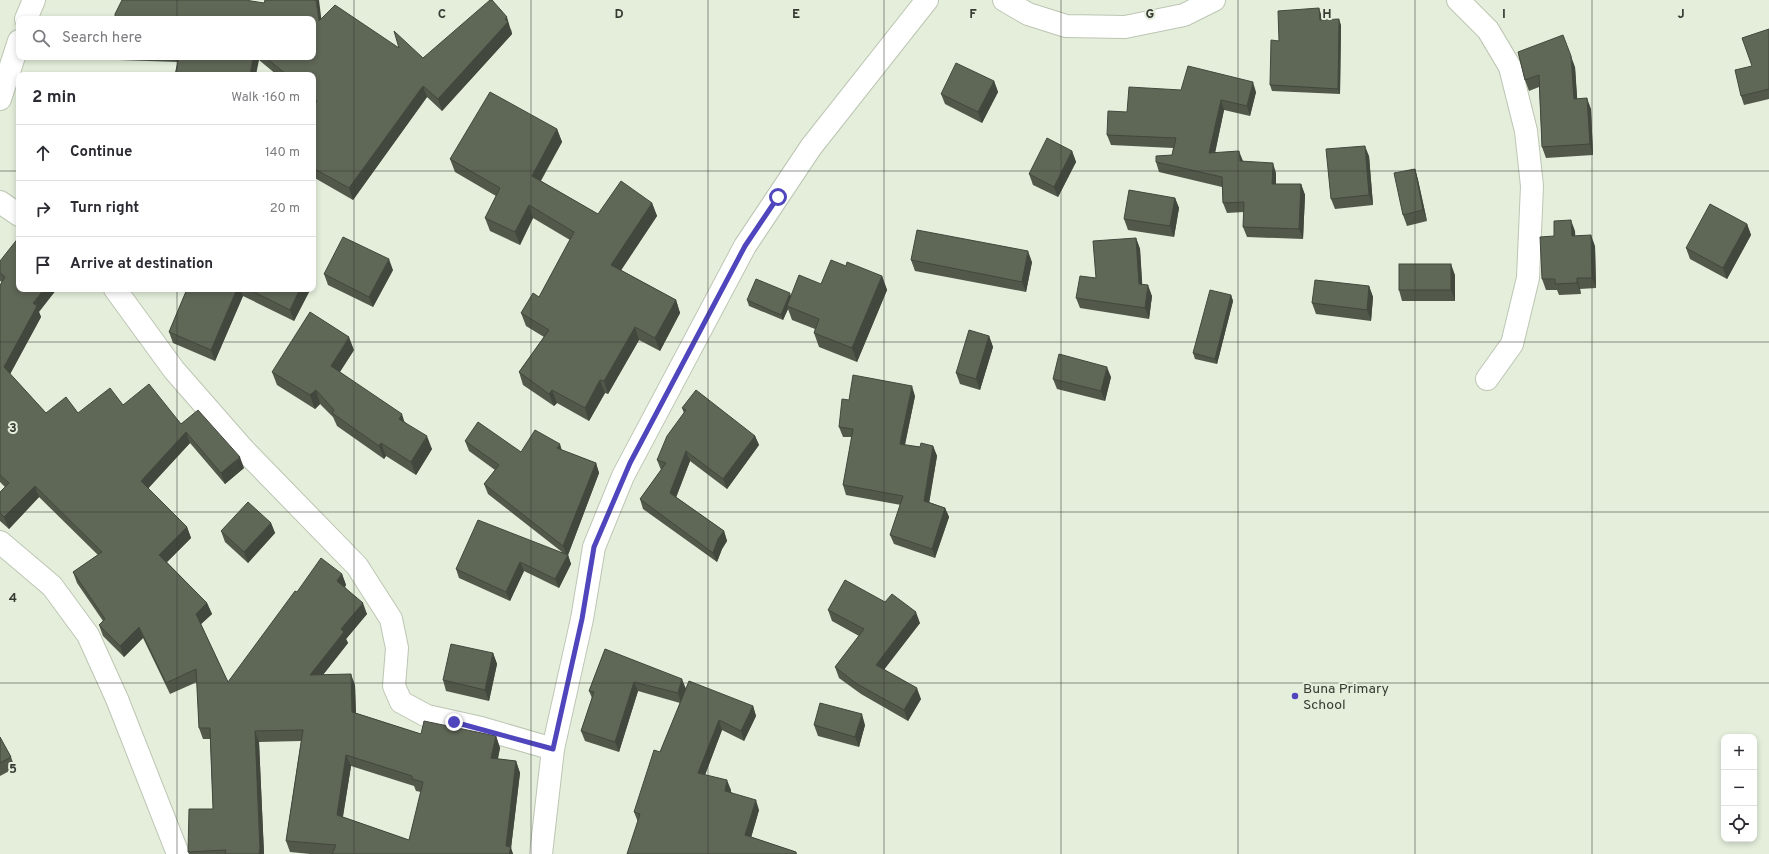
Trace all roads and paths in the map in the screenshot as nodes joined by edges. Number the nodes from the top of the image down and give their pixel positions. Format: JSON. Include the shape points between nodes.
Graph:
{"nodes":[{"id":1,"x":34,"y":0,"type":"edge"},
{"id":2,"x":927,"y":0,"type":"edge"},
{"id":3,"x":1004,"y":0,"type":"edge"},
{"id":4,"x":1214,"y":0,"type":"edge"},
{"id":5,"x":1458,"y":0,"type":"edge"},
{"id":6,"x":27,"y":16,"type":"edge"},
{"id":7,"x":16,"y":50,"type":"edge"},
{"id":8,"x":0,"y":99,"type":"edge"},
{"id":9,"x":0,"y":202,"type":"edge"},
{"id":10,"x":16,"y":213,"type":"edge"},
{"id":11,"x":117,"y":292,"type":"edge"},
{"id":12,"x":1487,"y":379,"type":"dead end"},
{"id":13,"x":0,"y":542,"type":"edge"},
{"id":14,"x":553,"y":749,"type":"junction"},
{"id":15,"x":178,"y":854,"type":"edge"},
{"id":16,"x":541,"y":854,"type":"edge"}],
"edges":[{"from":1,"to":6,"type":"street"},
{"from":2,"to":14,"type":"street","via":[[811,147],[745,246],[623,476],[594,547],[582,619]]},
{"from":3,"to":4,"type":"street","via":[[1028,14],[1066,26],[1124,27],[1184,15]]},
{"from":5,"to":12,"type":"street","via":[[1488,30],[1510,67],[1526,131],[1532,186],[1528,278],[1512,344]]},
{"from":7,"to":8,"type":"street"},
{"from":9,"to":10,"type":"street"},
{"from":11,"to":14,"type":"street","via":[[174,370],[244,450],[357,566],[391,619],[397,648],[394,686],[401,702],[427,716],[481,728]]},
{"from":13,"to":15,"type":"street","via":[[52,586],[88,635],[117,699]]},
{"from":14,"to":16,"type":"street"}]}
